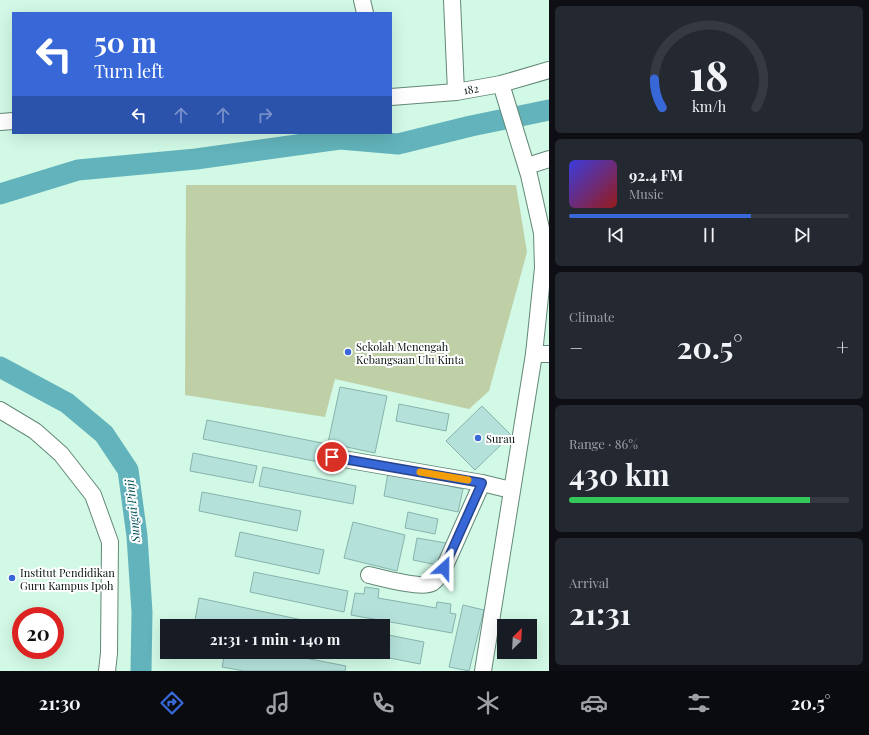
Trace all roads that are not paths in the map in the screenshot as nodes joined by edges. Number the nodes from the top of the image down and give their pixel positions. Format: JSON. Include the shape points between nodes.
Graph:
{"nodes":[{"id":1,"x":362,"y":0,"type":"edge"},
{"id":2,"x":452,"y":0,"type":"edge"},
{"id":3,"x":365,"y":12,"type":"edge"},
{"id":4,"x":549,"y":70,"type":"edge"},
{"id":5,"x":501,"y":84,"type":"junction"},
{"id":6,"x":456,"y":92,"type":"junction"},
{"id":7,"x":392,"y":96,"type":"edge"},
{"id":8,"x":12,"y":121,"type":"edge"},
{"id":9,"x":0,"y":122,"type":"edge"},
{"id":10,"x":549,"y":159,"type":"edge"},
{"id":11,"x":527,"y":166,"type":"junction"},
{"id":12,"x":542,"y":354,"type":"edge"},
{"id":13,"x":0,"y":410,"type":"edge"},
{"id":14,"x":332,"y":457,"type":"dead end"},
{"id":15,"x":482,"y":483,"type":"junction"},
{"id":16,"x":512,"y":490,"type":"junction"},
{"id":17,"x":369,"y":576,"type":"dead end"},
{"id":18,"x":107,"y":671,"type":"edge"},
{"id":19,"x":483,"y":671,"type":"edge"}],
"edges":[{"from":1,"to":3,"type":"street"},
{"from":2,"to":6,"type":"street"},
{"from":4,"to":5,"type":"street","name":"182"},
{"from":5,"to":6,"type":"street","name":"182"},
{"from":5,"to":11,"type":"street"},
{"from":6,"to":7,"type":"street","name":"182"},
{"from":8,"to":9,"type":"street"},
{"from":10,"to":11,"type":"street"},
{"from":11,"to":12,"type":"street","via":[[544,251]]},
{"from":12,"to":16,"type":"street"},
{"from":13,"to":18,"type":"street","via":[[35,431],[61,454],[93,495],[110,542]]},
{"from":14,"to":15,"type":"street"},
{"from":15,"to":16,"type":"street"},
{"from":15,"to":17,"type":"street","via":[[444,568],[435,580],[425,585]]},
{"from":16,"to":19,"type":"street"}]}
